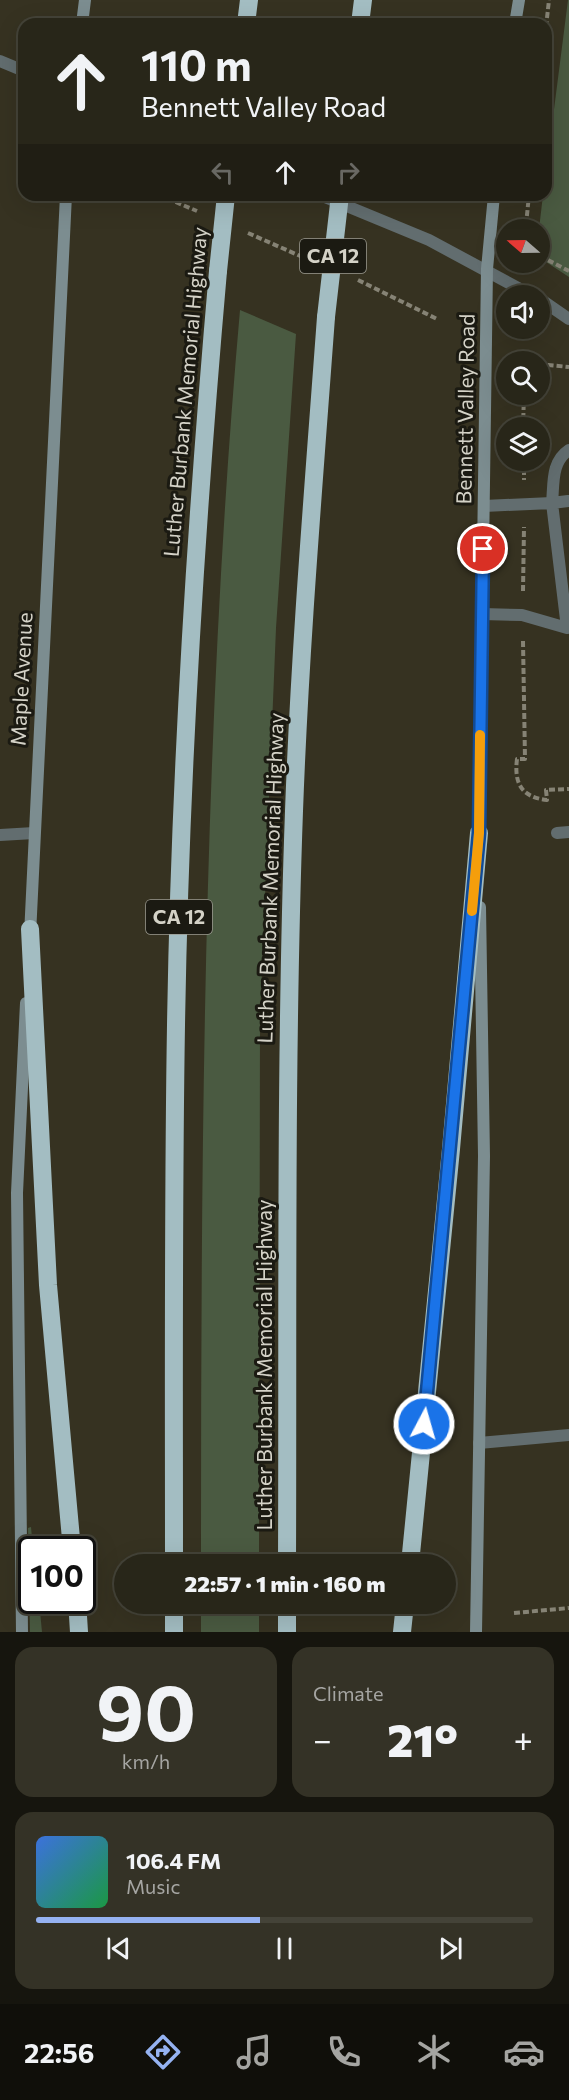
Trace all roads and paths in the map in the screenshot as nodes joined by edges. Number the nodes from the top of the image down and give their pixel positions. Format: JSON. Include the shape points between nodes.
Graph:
{"nodes":[{"id":1,"x":85,"y":0,"type":"edge"},
{"id":2,"x":249,"y":0,"type":"edge"},
{"id":3,"x":363,"y":0,"type":"edge"},
{"id":4,"x":519,"y":0,"type":"edge"},
{"id":5,"x":549,"y":0,"type":"edge"},
{"id":6,"x":83,"y":18,"type":"edge"},
{"id":7,"x":247,"y":18,"type":"edge"},
{"id":8,"x":361,"y":18,"type":"edge"},
{"id":9,"x":516,"y":18,"type":"edge"},
{"id":10,"x":547,"y":18,"type":"edge"},
{"id":11,"x":0,"y":61,"type":"edge"},
{"id":12,"x":18,"y":68,"type":"edge"},
{"id":13,"x":66,"y":201,"type":"edge"},
{"id":14,"x":173,"y":201,"type":"edge"},
{"id":15,"x":225,"y":201,"type":"edge"},
{"id":16,"x":335,"y":201,"type":"edge"},
{"id":17,"x":339,"y":201,"type":"edge"},
{"id":18,"x":493,"y":201,"type":"edge"},
{"id":19,"x":528,"y":201,"type":"edge"},
{"id":20,"x":202,"y":214,"type":"dead end"},
{"id":21,"x":527,"y":219,"type":"edge"},
{"id":22,"x":246,"y":232,"type":"dead end"},
{"id":23,"x":311,"y":260,"type":"dead end"},
{"id":24,"x":550,"y":261,"type":"edge"},
{"id":25,"x":487,"y":269,"type":"junction"},
{"id":26,"x":569,"y":271,"type":"edge"},
{"id":27,"x":355,"y":279,"type":"dead end"},
{"id":28,"x":514,"y":285,"type":"edge"},
{"id":29,"x":550,"y":306,"type":"edge"},
{"id":30,"x":437,"y":319,"type":"dead end"},
{"id":31,"x":569,"y":319,"type":"edge"},
{"id":32,"x":550,"y":365,"type":"edge"},
{"id":33,"x":569,"y":367,"type":"edge"},
{"id":34,"x":569,"y":450,"type":"edge"},
{"id":35,"x":524,"y":471,"type":"edge"},
{"id":36,"x":568,"y":501,"type":"edge"},
{"id":37,"x":552,"y":503,"type":"junction"},
{"id":38,"x":524,"y":504,"type":"junction"},
{"id":39,"x":484,"y":506,"type":"junction"},
{"id":40,"x":565,"y":569,"type":"edge"},
{"id":41,"x":482,"y":614,"type":"junction"},
{"id":42,"x":522,"y":615,"type":"junction"},
{"id":43,"x":568,"y":628,"type":"edge"},
{"id":44,"x":569,"y":789,"type":"edge"},
{"id":45,"x":479,"y":833,"type":"junction"},
{"id":46,"x":34,"y":834,"type":"junction"},
{"id":47,"x":0,"y":835,"type":"edge"},
{"id":48,"x":30,"y":929,"type":"junction"},
{"id":49,"x":569,"y":1435,"type":"edge"},
{"id":50,"x":479,"y":1443,"type":"junction"},
{"id":51,"x":71,"y":1536,"type":"edge"},
{"id":52,"x":174,"y":1554,"type":"edge"},
{"id":53,"x":287,"y":1554,"type":"edge"},
{"id":54,"x":411,"y":1554,"type":"edge"},
{"id":55,"x":569,"y":1608,"type":"edge"},
{"id":56,"x":514,"y":1613,"type":"dead end"},
{"id":57,"x":77,"y":1614,"type":"edge"},
{"id":58,"x":174,"y":1614,"type":"edge"},
{"id":59,"x":287,"y":1614,"type":"edge"},
{"id":60,"x":404,"y":1614,"type":"edge"},
{"id":61,"x":22,"y":1632,"type":"edge"},
{"id":62,"x":79,"y":1632,"type":"edge"},
{"id":63,"x":174,"y":1632,"type":"edge"},
{"id":64,"x":287,"y":1632,"type":"edge"},
{"id":65,"x":402,"y":1632,"type":"edge"},
{"id":66,"x":476,"y":1632,"type":"edge"}],
"edges":[{"from":1,"to":6,"type":"main road"},
{"from":2,"to":7,"type":"highway"},
{"from":3,"to":8,"type":"highway"},
{"from":4,"to":9,"type":"main road"},
{"from":5,"to":10,"type":"path"},
{"from":11,"to":12,"type":"street"},
{"from":13,"to":46,"type":"main road","name":"Maple Avenue"},
{"from":14,"to":20,"type":"path"},
{"from":15,"to":52,"type":"highway","name":"Luther Burbank Memorial Highway","number":"CA 12","bridge":true,"via":[[189,641],[176,1024]]},
{"from":16,"to":25,"type":"street"},
{"from":17,"to":53,"type":"highway","name":"Luther Burbank Memorial Highway","number":"CA 12","bridge":true,"via":[[305,583],[294,813],[288,1062]]},
{"from":18,"to":25,"type":"main road","name":"Bennett Valley Road"},
{"from":19,"to":21,"type":"path"},
{"from":22,"to":23,"type":"path"},
{"from":24,"to":26,"type":"path"},
{"from":25,"to":28,"type":"street"},
{"from":25,"to":39,"type":"main road","name":"Bennett Valley Road"},
{"from":27,"to":30,"type":"path"},
{"from":29,"to":31,"type":"street"},
{"from":32,"to":33,"type":"path"},
{"from":34,"to":37,"type":"street","via":[[556,465]]},
{"from":35,"to":38,"type":"path"},
{"from":36,"to":37,"type":"street"},
{"from":37,"to":38,"type":"street"},
{"from":37,"to":40,"type":"street"},
{"from":38,"to":39,"type":"street"},
{"from":38,"to":42,"type":"path"},
{"from":39,"to":41,"type":"main road","name":"Bennett Valley Road"},
{"from":40,"to":43,"type":"street"},
{"from":41,"to":42,"type":"street"},
{"from":41,"to":45,"type":"main road","name":"Bennett Valley Road"},
{"from":42,"to":43,"type":"street"},
{"from":42,"to":44,"type":"path","via":[[525,759],[517,759],[515,776],[521,790],[535,799],[547,800],[546,790]]},
{"from":45,"to":50,"type":"main road","name":"Bennett Valley Road","via":[[484,1156]]},
{"from":45,"to":54,"type":"highway"},
{"from":46,"to":47,"type":"street"},
{"from":46,"to":48,"type":"main road","name":"Maple Avenue"},
{"from":48,"to":51,"type":"highway","via":[[48,1286]]},
{"from":48,"to":61,"type":"main road","name":"Maple Avenue","via":[[17,1192]]},
{"from":49,"to":50,"type":"street"},
{"from":50,"to":66,"type":"main road","name":"Bennett Valley Road"},
{"from":55,"to":56,"type":"path"},
{"from":57,"to":62,"type":"highway"},
{"from":58,"to":63,"type":"highway"},
{"from":59,"to":64,"type":"highway"},
{"from":60,"to":65,"type":"highway"}]}
